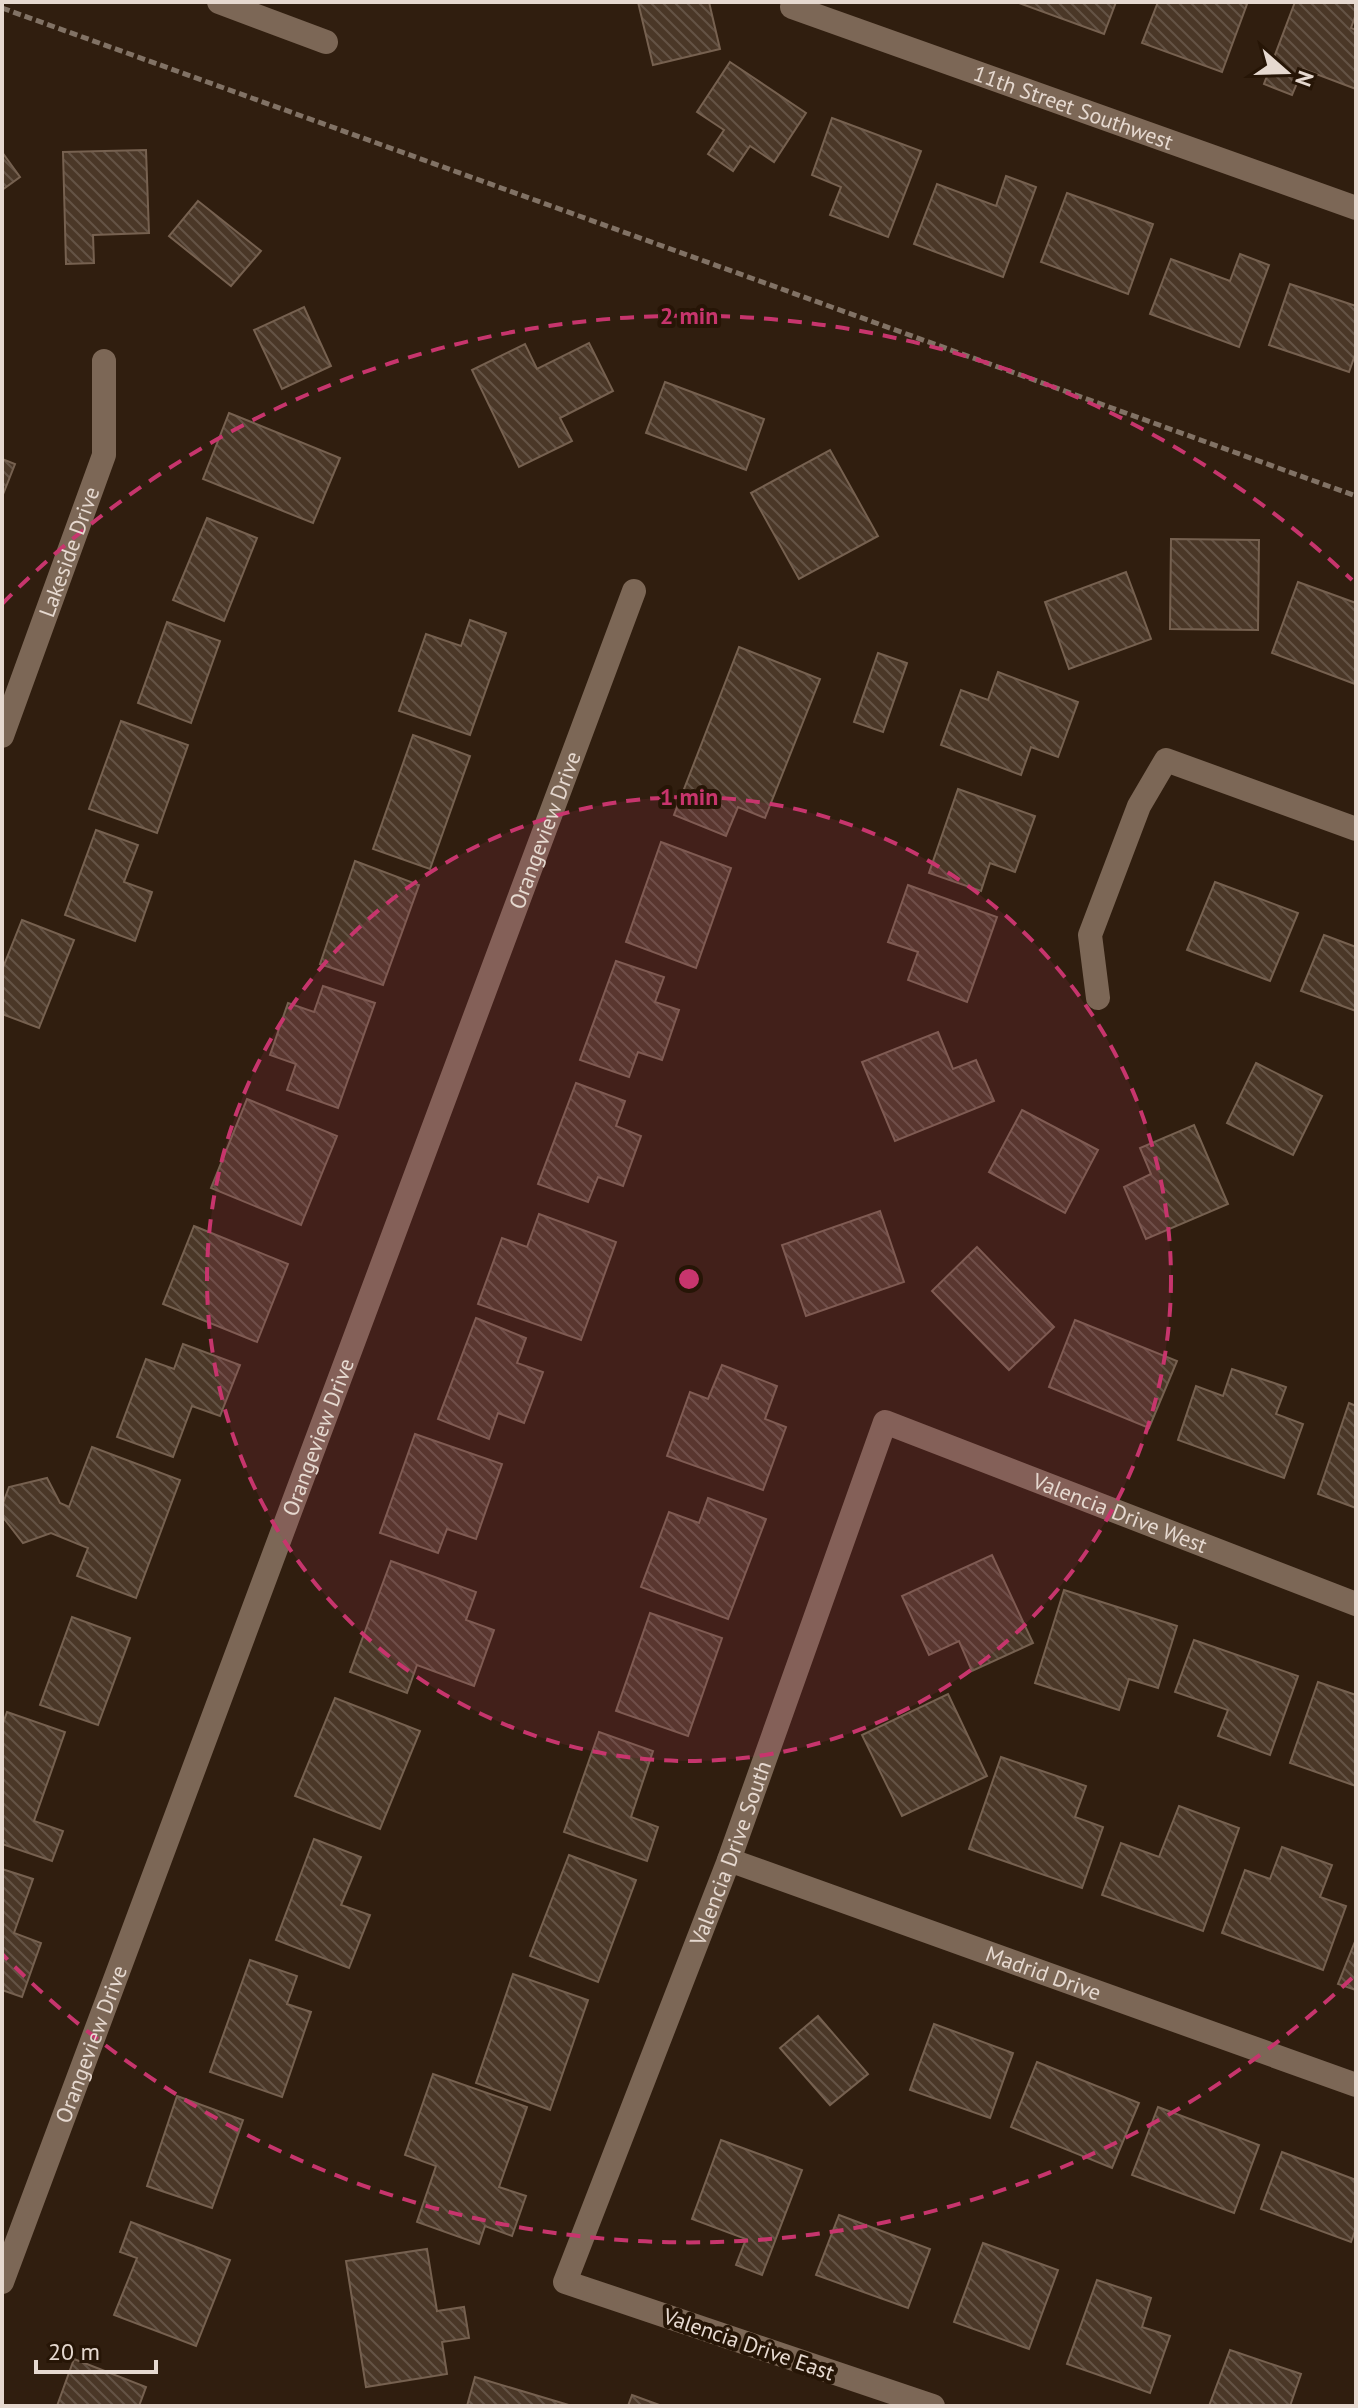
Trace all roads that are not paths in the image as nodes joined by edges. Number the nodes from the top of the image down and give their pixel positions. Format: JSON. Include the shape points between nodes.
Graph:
{"nodes":[{"id":1,"x":219,"y":2,"type":"edge"},
{"id":2,"x":793,"y":5,"type":"edge"},
{"id":3,"x":326,"y":42,"type":"dead end"},
{"id":4,"x":1356,"y":208,"type":"edge"},
{"id":5,"x":104,"y":361,"type":"dead end"},
{"id":6,"x":634,"y":591,"type":"dead end"},
{"id":7,"x":2,"y":736,"type":"edge"},
{"id":8,"x":1356,"y":829,"type":"edge"},
{"id":9,"x":1098,"y":998,"type":"dead end"},
{"id":10,"x":885,"y":1422,"type":"joint"},
{"id":11,"x":1356,"y":1604,"type":"edge"},
{"id":12,"x":729,"y":1860,"type":"junction"},
{"id":13,"x":1356,"y":2085,"type":"edge"},
{"id":14,"x":2,"y":2282,"type":"edge"},
{"id":15,"x":565,"y":2282,"type":"joint"},
{"id":16,"x":933,"y":2406,"type":"edge"}],
"edges":[{"from":1,"to":3,"type":"street"},
{"from":2,"to":4,"type":"street","name":"11th Street Southwest"},
{"from":5,"to":7,"type":"street","name":"Lakeside Drive","via":[[104,455]]},
{"from":6,"to":14,"type":"street","name":"Orangeview Drive"},
{"from":8,"to":9,"type":"street","via":[[1166,760],[1139,806],[1090,935]]},
{"from":10,"to":11,"type":"street","name":"Valencia Drive West"},
{"from":10,"to":12,"type":"street","name":"Valencia Drive South"},
{"from":12,"to":13,"type":"street","name":"Madrid Drive"},
{"from":12,"to":15,"type":"street","name":"Valencia Drive South"},
{"from":15,"to":16,"type":"street","name":"Valencia Drive East"}]}
